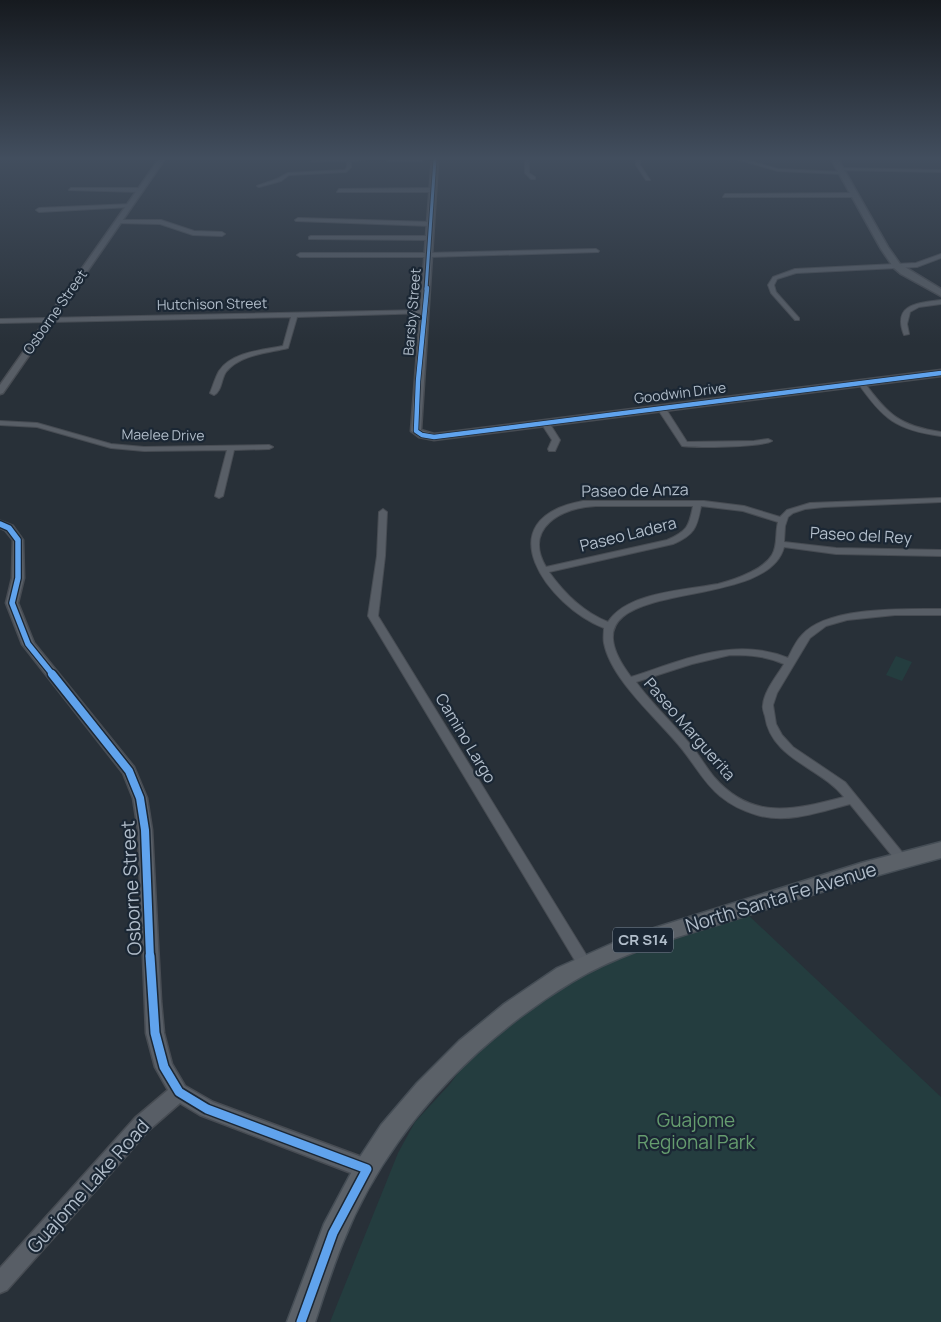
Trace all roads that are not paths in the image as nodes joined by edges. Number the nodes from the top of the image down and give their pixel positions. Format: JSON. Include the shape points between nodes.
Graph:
{"nodes":[{"id":1,"x":321,"y":221,"type":"edge"},
{"id":2,"x":431,"y":221,"type":"edge"},
{"id":3,"x":868,"y":221,"type":"edge"},
{"id":4,"x":118,"y":222,"type":"joint"},
{"id":5,"x":431,"y":224,"type":"junction"},
{"id":6,"x":222,"y":234,"type":"dead end"},
{"id":7,"x":311,"y":238,"type":"dead end"},
{"id":8,"x":430,"y":238,"type":"junction"},
{"id":9,"x":594,"y":252,"type":"dead end"},
{"id":10,"x":300,"y":255,"type":"dead end"},
{"id":11,"x":429,"y":255,"type":"junction"},
{"id":12,"x":941,"y":256,"type":"edge"},
{"id":13,"x":897,"y":266,"type":"junction"},
{"id":14,"x":941,"y":293,"type":"edge"},
{"id":15,"x":941,"y":302,"type":"edge"},
{"id":16,"x":426,"y":312,"type":"junction"},
{"id":17,"x":295,"y":314,"type":"junction"},
{"id":18,"x":797,"y":319,"type":"dead end"},
{"id":19,"x":49,"y":320,"type":"junction"},
{"id":20,"x":0,"y":321,"type":"edge"},
{"id":21,"x":906,"y":334,"type":"dead end"},
{"id":22,"x":941,"y":373,"type":"edge"},
{"id":23,"x":862,"y":383,"type":"junction"},
{"id":24,"x":0,"y":391,"type":"edge"},
{"id":25,"x":214,"y":393,"type":"dead end"},
{"id":26,"x":661,"y":408,"type":"junction"},
{"id":27,"x":0,"y":423,"type":"edge"},
{"id":28,"x":545,"y":423,"type":"junction"},
{"id":29,"x":941,"y":434,"type":"edge"},
{"id":30,"x":422,"y":435,"type":"joint"},
{"id":31,"x":768,"y":441,"type":"dead end"},
{"id":32,"x":269,"y":447,"type":"dead end"},
{"id":33,"x":231,"y":448,"type":"junction"},
{"id":34,"x":552,"y":449,"type":"dead end"},
{"id":35,"x":219,"y":496,"type":"dead end"},
{"id":36,"x":941,"y":500,"type":"edge"},
{"id":37,"x":697,"y":504,"type":"junction"},
{"id":38,"x":383,"y":512,"type":"dead end"},
{"id":39,"x":781,"y":520,"type":"junction"},
{"id":40,"x":0,"y":524,"type":"edge"},
{"id":41,"x":779,"y":544,"type":"junction"},
{"id":42,"x":941,"y":553,"type":"edge"},
{"id":43,"x":544,"y":570,"type":"junction"},
{"id":44,"x":941,"y":612,"type":"edge"},
{"id":45,"x":610,"y":626,"type":"junction"},
{"id":46,"x":789,"y":662,"type":"junction"},
{"id":47,"x":630,"y":681,"type":"junction"},
{"id":48,"x":851,"y":799,"type":"junction"},
{"id":49,"x":941,"y":850,"type":"edge"},
{"id":50,"x":902,"y":860,"type":"junction"},
{"id":51,"x":585,"y":965,"type":"junction"},
{"id":52,"x":179,"y":1092,"type":"junction"},
{"id":53,"x":367,"y":1169,"type":"junction"},
{"id":54,"x":0,"y":1282,"type":"edge"},
{"id":55,"x":301,"y":1322,"type":"edge"}],
"edges":[{"from":1,"to":5,"type":"street"},
{"from":2,"to":5,"type":"street","name":"Barsby Street"},
{"from":3,"to":13,"type":"main road"},
{"from":4,"to":6,"type":"street","via":[[160,222],[194,233]]},
{"from":4,"to":19,"type":"street","name":"Osborne Street"},
{"from":5,"to":8,"type":"street","name":"Barsby Street"},
{"from":7,"to":8,"type":"street"},
{"from":8,"to":11,"type":"street","name":"Barsby Street"},
{"from":9,"to":11,"type":"street"},
{"from":10,"to":11,"type":"street"},
{"from":11,"to":16,"type":"street","name":"Barsby Street"},
{"from":12,"to":13,"type":"street","via":[[917,265]]},
{"from":13,"to":14,"type":"main road"},
{"from":13,"to":18,"type":"street","via":[[784,273],[770,284],[773,292]]},
{"from":15,"to":21,"type":"street","via":[[915,306],[905,312],[902,321]]},
{"from":16,"to":17,"type":"street","name":"Hutchison Street"},
{"from":16,"to":30,"type":"street","name":"Barsby Street","via":[[416,431]]},
{"from":17,"to":19,"type":"street","name":"Hutchison Street"},
{"from":17,"to":25,"type":"street","via":[[286,347],[230,363],[222,372]]},
{"from":19,"to":20,"type":"street","name":"Hutchison Street"},
{"from":19,"to":24,"type":"street","name":"Osborne Street"},
{"from":22,"to":23,"type":"street","name":"Goodwin Drive"},
{"from":23,"to":26,"type":"street","name":"Goodwin Drive"},
{"from":23,"to":29,"type":"street","via":[[886,415],[926,432]]},
{"from":26,"to":28,"type":"street","name":"Goodwin Drive"},
{"from":26,"to":31,"type":"street","via":[[685,444]]},
{"from":27,"to":33,"type":"street","name":"Maelee Drive","via":[[37,425],[119,447]]},
{"from":28,"to":30,"type":"street","name":"Goodwin Drive","via":[[434,437]]},
{"from":28,"to":34,"type":"street","via":[[556,440]]},
{"from":32,"to":33,"type":"street","name":"Maelee Drive"},
{"from":33,"to":35,"type":"street"},
{"from":36,"to":39,"type":"street","via":[[811,506],[786,513]]},
{"from":37,"to":39,"type":"street","name":"Paseo de Anza","via":[[748,509]]},
{"from":37,"to":43,"type":"street","name":"Paseo Ladera","via":[[694,527],[688,534],[670,542]]},
{"from":37,"to":43,"type":"street","name":"Paseo de Anza","via":[[587,504],[557,512],[544,520],[535,536],[536,553]]},
{"from":38,"to":51,"type":"street","name":"Camino Largo","via":[[373,616]]},
{"from":39,"to":41,"type":"street"},
{"from":40,"to":52,"type":"street","name":"Osborne Street","via":[[9,528],[18,540],[18,578],[12,603],[28,644],[129,771],[140,798],[145,830],[155,1033],[164,1067]]},
{"from":41,"to":42,"type":"street","name":"Paseo del Rey","via":[[836,551]]},
{"from":41,"to":45,"type":"street","via":[[778,553],[753,575],[731,583],[639,603],[619,613]]},
{"from":43,"to":45,"type":"street","name":"Paseo de Anza","via":[[568,603]]},
{"from":44,"to":46,"type":"street","via":[[895,612],[846,617],[823,624],[806,636]]},
{"from":45,"to":47,"type":"street","name":"Paseo Marguerita","via":[[609,646]]},
{"from":46,"to":47,"type":"street","via":[[778,656],[747,650],[724,652]]},
{"from":46,"to":48,"type":"street","via":[[768,705],[771,724],[789,750],[832,777]]},
{"from":47,"to":48,"type":"street","name":"Paseo Marguerita","via":[[684,743],[713,784],[736,802],[760,812],[774,813],[801,812]]},
{"from":48,"to":50,"type":"street"},
{"from":49,"to":50,"type":"main road","name":"North Santa Fe Avenue","number":"CR S14"},
{"from":50,"to":51,"type":"main road","name":"North Santa Fe Avenue","number":"CR S14","via":[[653,936]]},
{"from":51,"to":53,"type":"main road","name":"North Santa Fe Avenue","number":"CR S14","via":[[512,1011],[467,1048],[390,1132]]},
{"from":52,"to":53,"type":"street","name":"Osborne Street","via":[[216,1113]]},
{"from":52,"to":54,"type":"street","name":"Guajome Lake Road","via":[[142,1124]]},
{"from":53,"to":55,"type":"main road","name":"North Santa Fe Avenue","number":"CR S14","via":[[333,1233]]}]}
